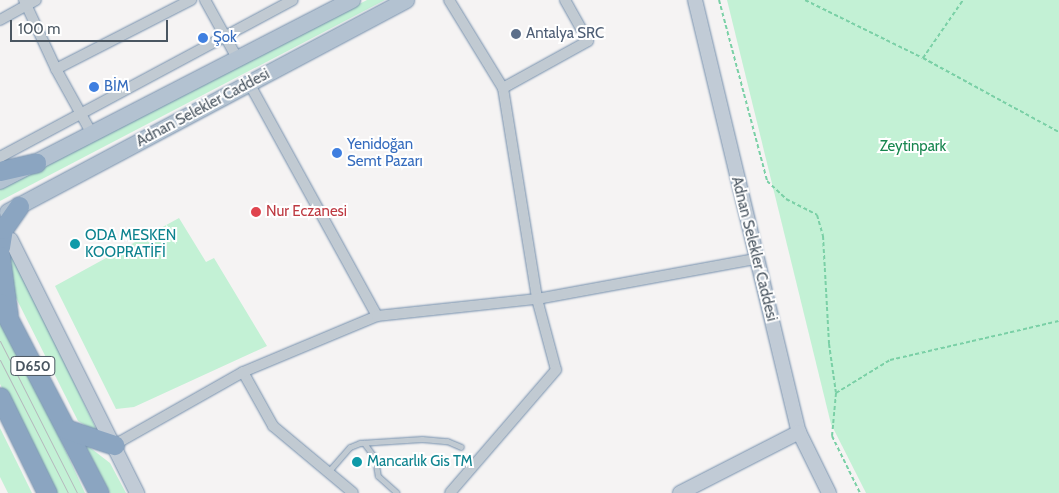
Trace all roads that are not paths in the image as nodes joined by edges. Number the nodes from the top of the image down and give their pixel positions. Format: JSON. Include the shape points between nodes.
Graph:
{"nodes":[{"id":1,"x":191,"y":0,"type":"edge"},
{"id":2,"x":205,"y":0,"type":"edge"},
{"id":3,"x":293,"y":0,"type":"edge"},
{"id":4,"x":352,"y":0,"type":"edge"},
{"id":5,"x":406,"y":0,"type":"edge"},
{"id":6,"x":449,"y":0,"type":"edge"},
{"id":7,"x":565,"y":0,"type":"edge"},
{"id":8,"x":695,"y":0,"type":"edge"},
{"id":9,"x":29,"y":2,"type":"edge"},
{"id":10,"x":0,"y":20,"type":"edge"},
{"id":11,"x":225,"y":36,"type":"junction"},
{"id":12,"x":237,"y":58,"type":"junction"},
{"id":13,"x":56,"y":69,"type":"junction"},
{"id":14,"x":249,"y":83,"type":"junction"},
{"id":15,"x":503,"y":88,"type":"junction"},
{"id":16,"x":81,"y":114,"type":"junction"},
{"id":17,"x":92,"y":134,"type":"junction"},
{"id":18,"x":0,"y":157,"type":"edge"},
{"id":19,"x":36,"y":163,"type":"junction"},
{"id":20,"x":0,"y":171,"type":"edge"},
{"id":21,"x":0,"y":182,"type":"edge"},
{"id":22,"x":19,"y":206,"type":"junction"},
{"id":23,"x":0,"y":218,"type":"edge"},
{"id":24,"x":6,"y":244,"type":"edge"},
{"id":25,"x":0,"y":256,"type":"edge"},
{"id":26,"x":756,"y":259,"type":"junction"},
{"id":27,"x":537,"y":299,"type":"junction"},
{"id":28,"x":0,"y":303,"type":"edge"},
{"id":29,"x":377,"y":316,"type":"junction"},
{"id":30,"x":9,"y":321,"type":"junction"},
{"id":31,"x":242,"y":372,"type":"junction"},
{"id":32,"x":0,"y":397,"type":"edge"},
{"id":33,"x":66,"y":429,"type":"junction"},
{"id":34,"x":799,"y":432,"type":"junction"},
{"id":35,"x":364,"y":443,"type":"junction"},
{"id":36,"x":114,"y":444,"type":"junction"},
{"id":37,"x":461,"y":447,"type":"dead end"},
{"id":38,"x":328,"y":472,"type":"junction"},
{"id":39,"x":47,"y":493,"type":"edge"},
{"id":40,"x":99,"y":493,"type":"edge"},
{"id":41,"x":137,"y":493,"type":"edge"},
{"id":42,"x":353,"y":493,"type":"edge"},
{"id":43,"x":397,"y":493,"type":"edge"},
{"id":44,"x":450,"y":493,"type":"edge"},
{"id":45,"x":680,"y":493,"type":"edge"},
{"id":46,"x":829,"y":493,"type":"edge"}],
"edges":[{"from":1,"to":13,"type":"street"},
{"from":2,"to":11,"type":"street"},
{"from":3,"to":11,"type":"street"},
{"from":4,"to":12,"type":"main road","name":"Adnan Selekler Caddesi"},
{"from":5,"to":14,"type":"main road","name":"Adnan Selekler Caddesi"},
{"from":6,"to":15,"type":"street"},
{"from":7,"to":15,"type":"street","via":[[588,41]]},
{"from":8,"to":26,"type":"main road","name":"Adnan Selekler Caddesi"},
{"from":9,"to":10,"type":"street"},
{"from":9,"to":13,"type":"street"},
{"from":11,"to":12,"type":"street"},
{"from":11,"to":16,"type":"street"},
{"from":12,"to":17,"type":"main road","name":"Adnan Selekler Caddesi"},
{"from":13,"to":16,"type":"street"},
{"from":14,"to":22,"type":"main road","name":"Adnan Selekler Caddesi"},
{"from":14,"to":29,"type":"street"},
{"from":15,"to":27,"type":"street"},
{"from":16,"to":17,"type":"street"},
{"from":16,"to":18,"type":"street"},
{"from":17,"to":19,"type":"main road","name":"Adnan Selekler Caddesi"},
{"from":19,"to":20,"type":"highway"},
{"from":19,"to":21,"type":"main road","name":"Adnan Selekler Caddesi"},
{"from":22,"to":23,"type":"main road","name":"Adnan Selekler Caddesi"},
{"from":22,"to":24,"type":"highway","via":[[3,229]]},
{"from":24,"to":36,"type":"main road"},
{"from":25,"to":30,"type":"highway"},
{"from":26,"to":27,"type":"street"},
{"from":26,"to":34,"type":"main road","name":"Adnan Selekler Caddesi"},
{"from":27,"to":29,"type":"street"},
{"from":27,"to":44,"type":"street","via":[[556,370]]},
{"from":28,"to":30,"type":"highway","number":"D650"},
{"from":29,"to":31,"type":"street"},
{"from":30,"to":33,"type":"highway","number":"D650"},
{"from":31,"to":36,"type":"street"},
{"from":31,"to":38,"type":"street","via":[[273,426]]},
{"from":32,"to":39,"type":"highway","number":"D650"},
{"from":33,"to":36,"type":"highway"},
{"from":33,"to":40,"type":"highway","number":"D650"},
{"from":34,"to":45,"type":"main road"},
{"from":34,"to":46,"type":"main road","name":"Adnan Selekler Caddesi"},
{"from":35,"to":37,"type":"lane","via":[[422,439],[447,441]]},
{"from":35,"to":38,"type":"lane","via":[[350,446]]},
{"from":35,"to":43,"type":"lane","via":[[374,458],[378,476]]},
{"from":36,"to":41,"type":"main road"},
{"from":38,"to":42,"type":"street"}]}
